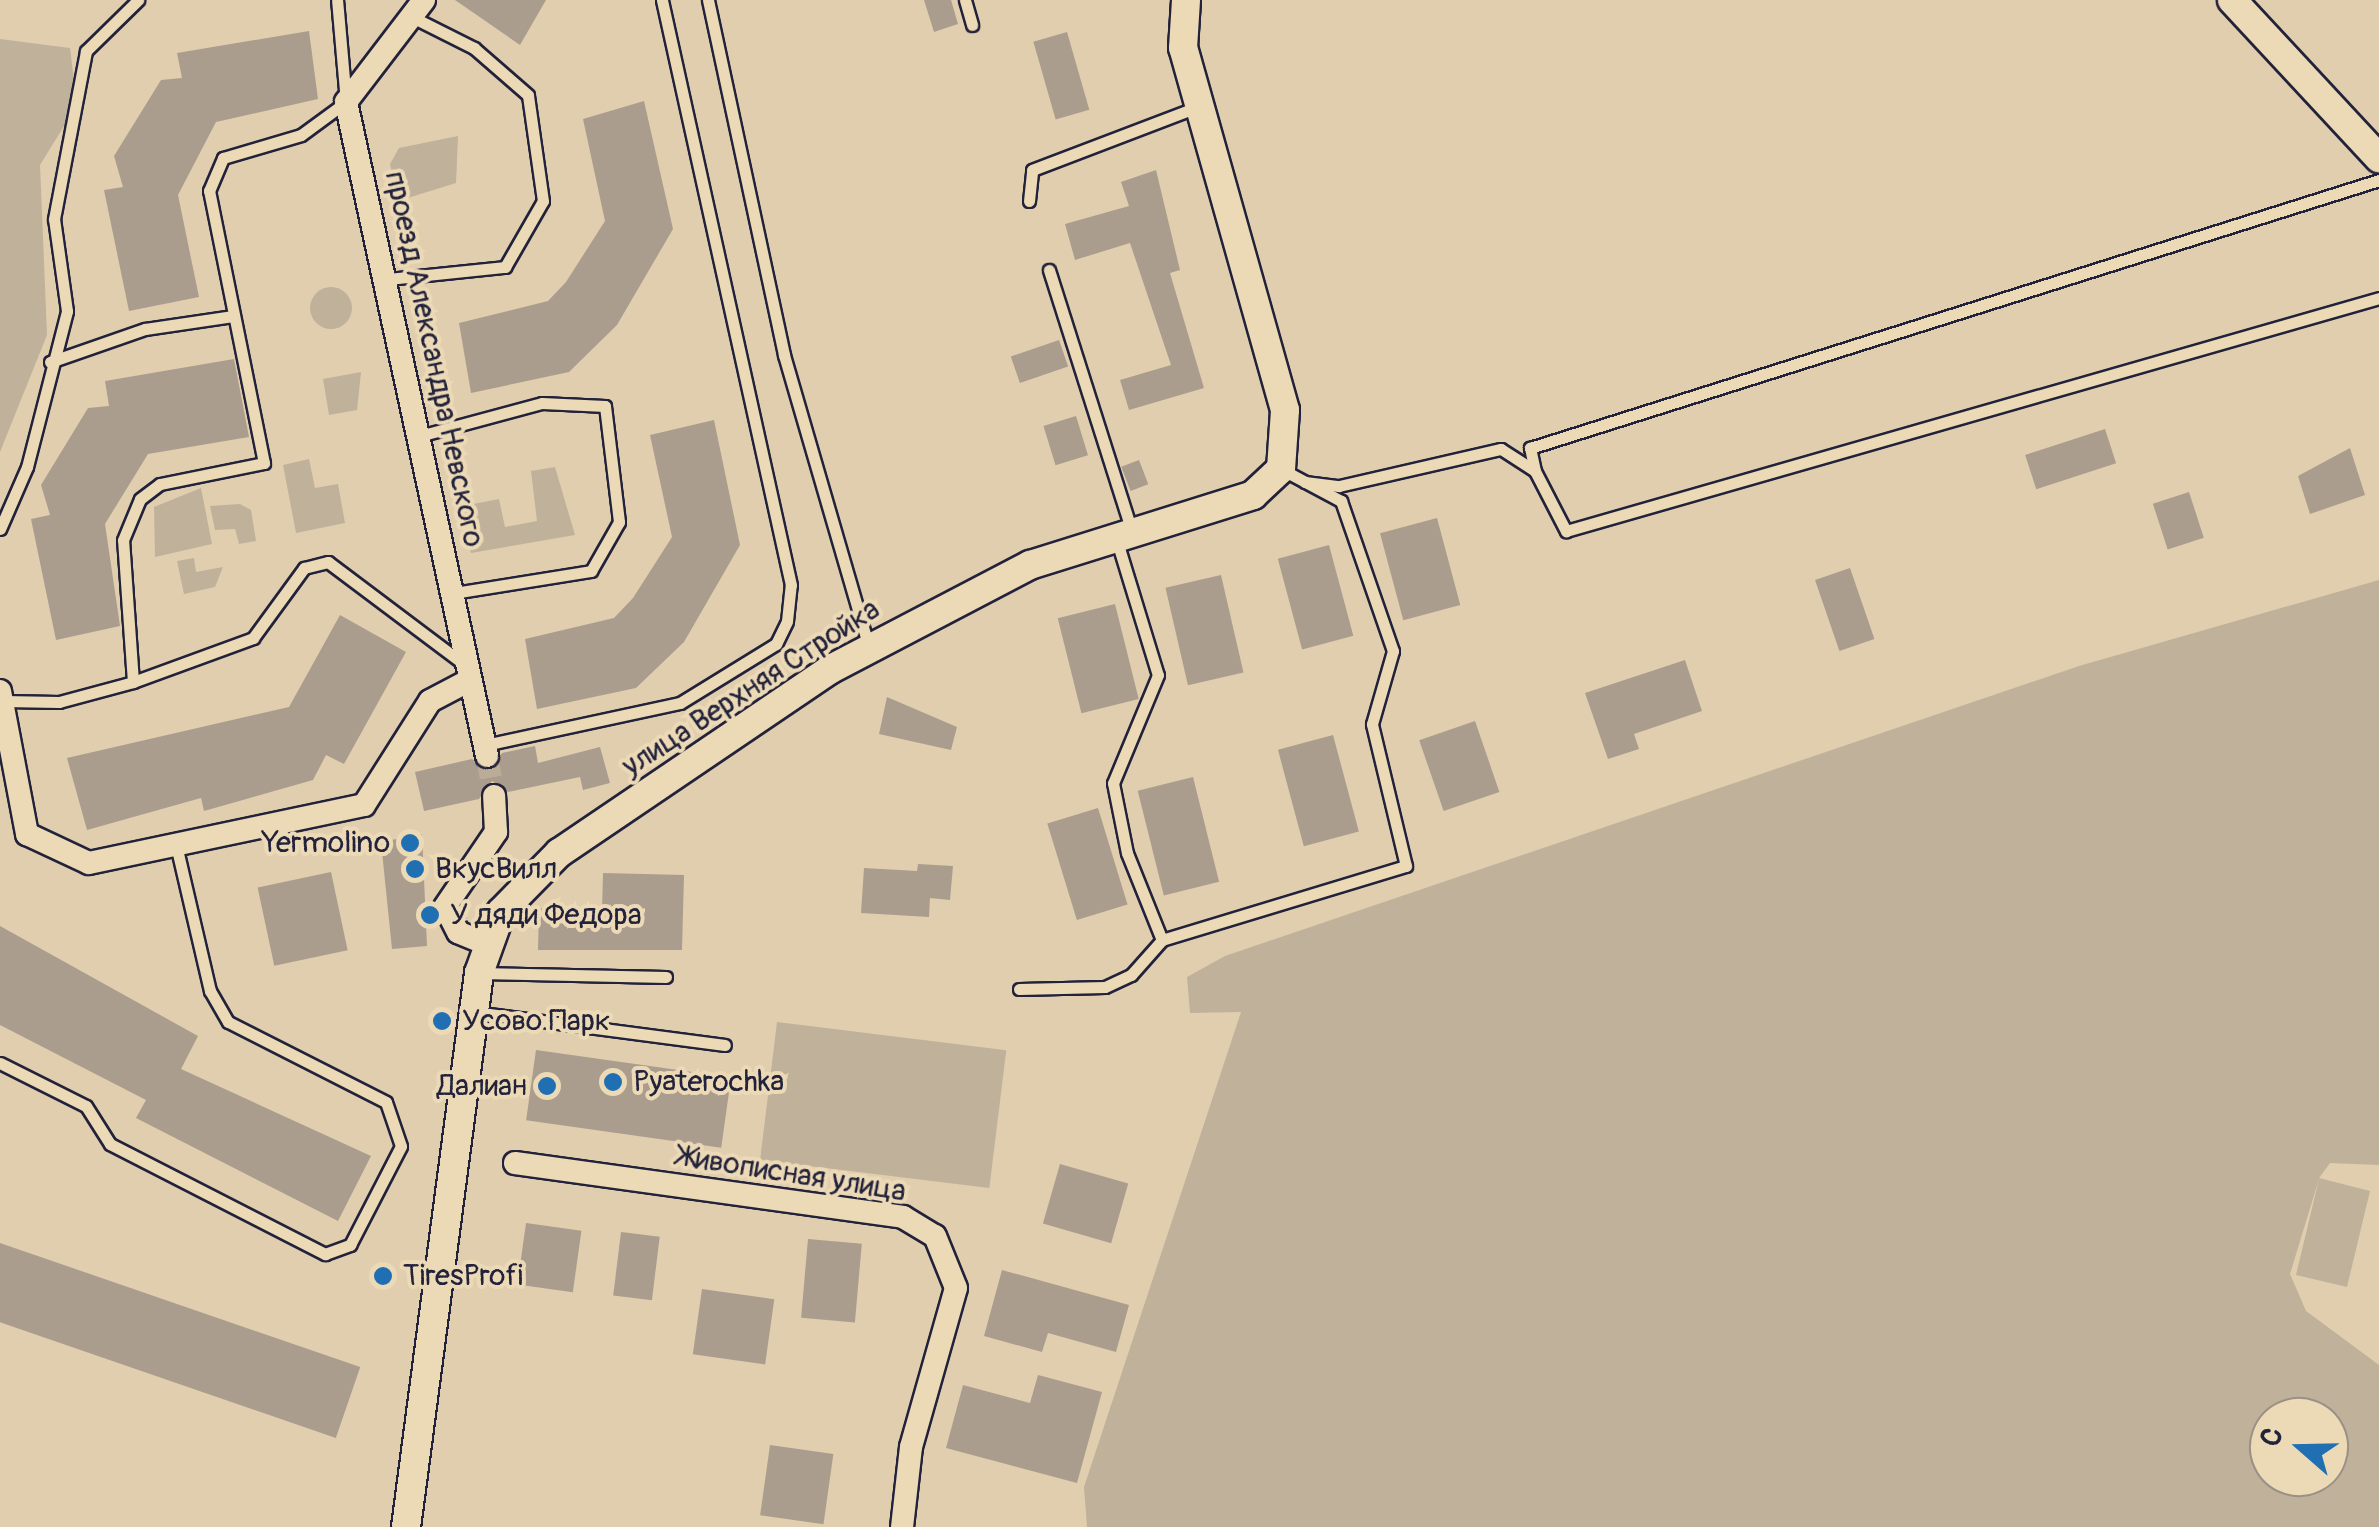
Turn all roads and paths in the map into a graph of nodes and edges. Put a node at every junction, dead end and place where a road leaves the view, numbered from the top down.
1 (138, 0) edge
2 (338, 0) edge
3 (662, 0) edge
4 (708, 0) edge
5 (964, 0) edge
6 (1186, 0) edge
7 (2232, 0) edge
8 (419, 9) edge
9 (972, 25) dead end
10 (346, 102) junction
11 (1200, 106) junction
12 (2379, 158) edge
13 (2379, 180) edge
14 (1029, 200) dead end
15 (1048, 270) dead end
16 (388, 279) junction
17 (2379, 298) edge
18 (233, 316) junction
19 (50, 362) junction
20 (423, 435) junction
21 (1535, 472) junction
22 (1293, 476) junction
23 (0, 529) edge
24 (1124, 535) junction
25 (454, 593) junction
26 (869, 648) junction
27 (466, 673) junction
28 (133, 682) junction
29 (1, 696) edge
30 (486, 751) joint
31 (494, 796) tunnel mouth
32 (176, 845) junction
33 (1162, 940) junction
34 (487, 944) junction
35 (480, 973) junction
36 (666, 977) dead end
37 (1019, 990) dead end
38 (474, 1012) junction
39 (725, 1045) dead end
40 (0, 1063) edge
41 (516, 1163) dead end
42 (406, 1527) edge
43 (902, 1527) edge

1 - 19 lane
2 - 10 lane
3 - 30 lane
4 - 26 lane
5 - 9 lane
6 - 11 street
7 - 12 street
8 - 10 street
8 - 16 lane
10 - 16 street, проезд Александра Невского
10 - 18 lane
11 - 14 lane
11 - 22 street
13 - 21 lane
15 - 24 lane
16 - 20 street, проезд Александра Невского
17 - 21 lane
18 - 19 lane
18 - 28 lane
19 - 23 lane
20 - 25 street, проезд Александра Невского
20 - 25 lane
21 - 22 lane
22 - 24 street, улица Верхняя Стройка
22 - 33 lane
24 - 26 street, улица Верхняя Стройка
24 - 33 lane
25 - 27 street, проезд Александра Невского
26 - 34 street, улица Верхняя Стройка
27 - 28 lane
27 - 30 street, проезд Александра Невского
27 - 32 street
28 - 29 lane
29 - 32 street
31 - 34 street
32 - 40 lane
33 - 37 lane
34 - 35 street, улица Верхняя Стройка
35 - 36 lane
35 - 38 street, улица Верхняя Стройка
38 - 39 lane
38 - 42 street, улица Верхняя Стройка
41 - 43 street, Живописная улица

